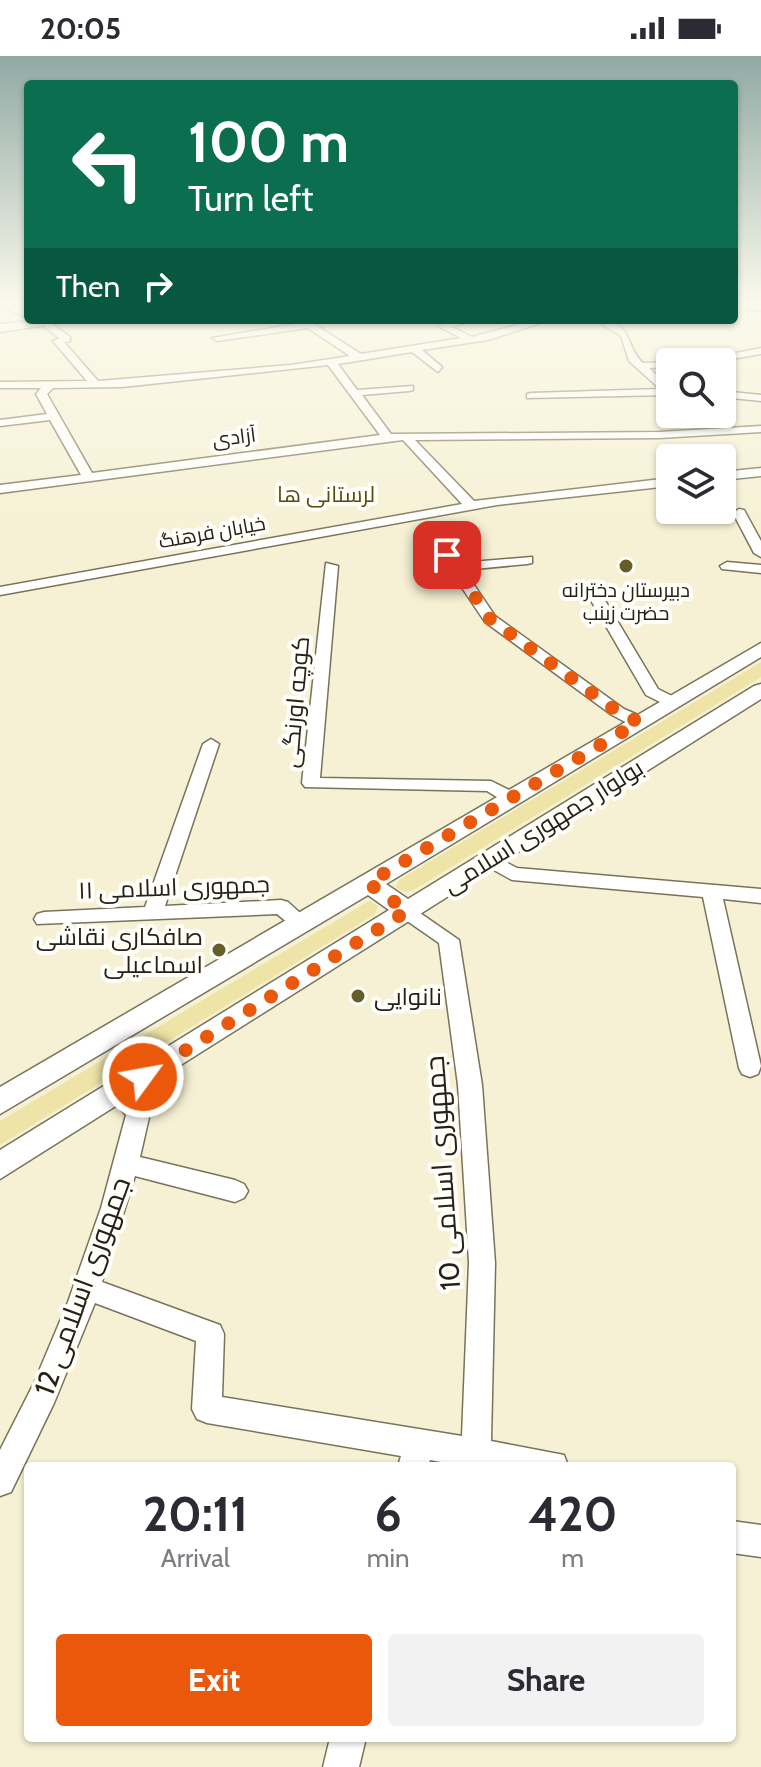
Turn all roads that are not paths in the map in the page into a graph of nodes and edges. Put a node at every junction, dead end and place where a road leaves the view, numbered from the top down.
1 (92, 381) edge
2 (131, 381) edge
3 (345, 381) edge
4 (52, 383) junction
5 (95, 384) junction
6 (0, 385) edge
7 (409, 388) dead end
8 (656, 392) edge
9 (354, 393) junction
10 (736, 395) edge
11 (531, 396) dead end
12 (761, 398) edge
13 (54, 416) junction
14 (0, 423) edge
15 (761, 429) edge
16 (388, 437) junction
17 (407, 438) junction
18 (761, 472) edge
19 (736, 475) edge
20 (88, 477) junction
21 (656, 484) edge
22 (0, 489) edge
23 (471, 506) junction
24 (739, 513) dead end
25 (761, 553) edge
26 (527, 560) dead end
27 (331, 566) dead end
28 (727, 566) dead end
29 (761, 569) edge
30 (0, 591) edge
31 (596, 597) dead end
32 (761, 649) edge
33 (761, 690) edge
34 (672, 702) junction
35 (639, 722) junction
36 (211, 744) dead end
37 (511, 798) junction
38 (490, 860) junction
39 (368, 883) junction
40 (712, 892) junction
41 (761, 896) edge
42 (407, 911) junction
43 (153, 912) junction
44 (44, 919) dead end
45 (301, 923) junction
46 (750, 1068) dead end
47 (117, 1092) junction
48 (0, 1102) edge
49 (127, 1164) junction
50 (0, 1166) edge
51 (235, 1191) dead end
52 (87, 1288) junction
53 (476, 1453) junction
54 (416, 1455) edge
55 (529, 1462) edge
56 (0, 1481) edge
57 (736, 1538) edge
58 (761, 1541) edge
59 (347, 1742) edge
60 (341, 1767) edge

1 - 5 street
2 - 5 street
3 - 9 street
4 - 5 street
4 - 6 street
4 - 13 street
7 - 9 street
8 - 11 street
9 - 16 street
10 - 12 street
13 - 14 street
13 - 20 street
15 - 17 street, آزادی
16 - 17 street, آزادی
16 - 20 street, آزادی
17 - 23 street
18 - 19 street
20 - 22 street, آزادی
21 - 23 street, خیابان فرهنگ
23 - 30 street, خیابان فرهنگ
24 - 25 street
26 - 35 street
27 - 37 street, کوچه اورنگی
28 - 29 street
31 - 34 street
32 - 34 main road, بولوار جمهوری اسلامی
33 - 38 main road, بولوار جمهوری اسلامی
34 - 35 main road, بولوار جمهوری اسلامی
35 - 37 main road, بولوار جمهوری اسلامی
36 - 43 street
37 - 39 main road, بولوار جمهوری اسلامی
38 - 40 street
38 - 42 main road, بولوار جمهوری اسلامی
39 - 42 main road
39 - 45 main road, بولوار جمهوری اسلامی
40 - 41 street
40 - 46 street
42 - 47 main road, بولوار جمهوری اسلامی
42 - 53 street, جمهوری اسلامی 10
43 - 44 street, جمهوری اسلامی ۱۱
43 - 45 street, جمهوری اسلامی ۱۱
45 - 48 main road, بولوار جمهوری اسلامی
47 - 49 street, جمهوری اسلامی 12
47 - 50 main road, بولوار جمهوری اسلامی
49 - 51 street
49 - 52 street, جمهوری اسلامی 12
52 - 54 street
52 - 56 street, جمهوری اسلامی 12
53 - 54 street
53 - 55 street
57 - 58 street
59 - 60 street

